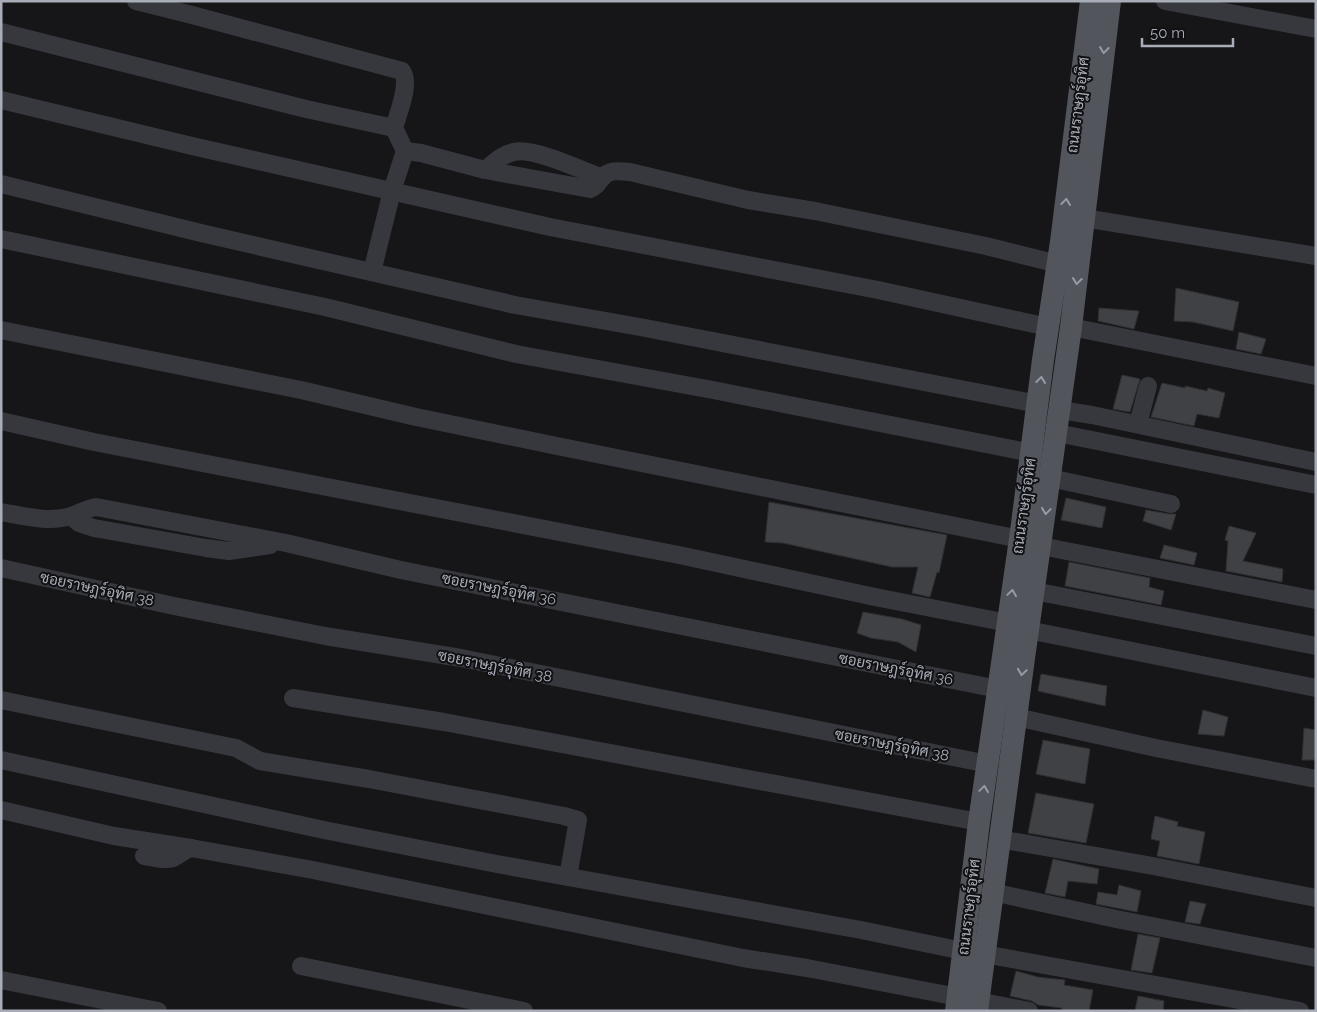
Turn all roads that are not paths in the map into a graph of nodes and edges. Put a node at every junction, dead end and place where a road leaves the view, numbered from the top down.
1 (136, 1) edge
2 (1091, 1) edge
3 (1110, 1) edge
4 (1165, 1) edge
5 (1316, 29) edge
6 (1, 32) edge
7 (1, 100) edge
8 (394, 128) junction
9 (405, 151) junction
10 (484, 170) junction
11 (602, 178) junction
12 (1, 184) edge
13 (392, 190) junction
14 (1084, 218) junction
15 (1, 239) edge
16 (1071, 242) junction
17 (1316, 256) edge
18 (1058, 264) junction
19 (372, 272) junction
20 (1048, 327) junction
21 (1071, 327) junction
22 (1, 330) edge
23 (1316, 376) edge
24 (1148, 386) dead end
25 (1038, 404) junction
26 (1060, 410) junction
27 (1, 421) edge
28 (1138, 424) junction
29 (1057, 433) junction
30 (1032, 453) junction
31 (1316, 462) edge
32 (1050, 478) junction
33 (1316, 485) edge
34 (1171, 504) dead end
35 (1, 512) edge
36 (1020, 539) junction
37 (1041, 546) junction
38 (1, 568) edge
39 (1034, 591) junction
40 (1316, 600) edge
41 (1018, 626) junction
42 (1316, 646) edge
43 (1316, 688) edge
44 (998, 689) junction
45 (293, 698) dead end
46 (1, 700) edge
47 (1016, 717) junction
48 (1, 760) edge
49 (988, 764) junction
50 (1316, 778) edge
51 (1, 810) edge
52 (979, 822) junction
53 (999, 839) junction
54 (191, 848) junction
55 (144, 856) dead end
56 (568, 877) junction
57 (992, 892) junction
58 (1316, 898) edge
59 (974, 952) junction
60 (1316, 958) edge
61 (301, 966) dead end
62 (1, 980) edge
63 (967, 1005) edge
64 (158, 1011) edge
65 (524, 1011) edge
66 (1029, 1011) edge
67 (1300, 1011) edge

1 - 8 street
16 -> 2 main road, ถนนราษฎร์อุทิศ
3 -> 14 main road, ถนนราษฎร์อุทิศ
4 - 5 street
6 - 8 street
7 - 13 street
8 - 9 street
9 - 10 street
9 - 13 street
10 - 11 street
10 - 11 street
11 - 18 street
12 - 19 street
13 - 19 street
13 - 20 street
14 - 16 main road, ถนนราษฎร์อุทิศ
14 - 17 street
15 - 30 street
16 - 18 main road, ถนนราษฎร์อุทิศ
16 -> 21 main road, ถนนราษฎร์อุทิศ
18 - 20 main road, ถนนราษฎร์อุทิศ
19 - 25 street
25 -> 20 main road, ถนนราษฎร์อุทิศ
21 - 23 street
21 - 26 main road, ถนนราษฎร์อุทิศ
22 - 36 street
24 - 28 street
25 - 30 main road, ถนนราษฎร์อุทิศ
26 - 28 street
26 - 29 main road, ถนนราษฎร์อุทิศ
27 - 41 street
28 - 31 street
29 - 32 main road, ถนนราษฎร์อุทิศ
29 - 33 street
30 - 36 main road, ถนนราษฎร์อุทิศ
32 - 34 street
32 -> 37 main road, ถนนราษฎร์อุทิศ
35 - 44 street, ซอยราษฎร์อุทิศ 36
41 -> 36 main road, ถนนราษฎร์อุทิศ
37 - 39 main road, ถนนราษฎร์อุทิศ
37 - 40 street
38 - 49 street, ซอยราษฎร์อุทิศ 38
39 - 41 main road, ถนนราษฎร์อุทิศ
39 - 42 street
41 - 43 street
41 - 44 main road, ถนนราษฎร์อุทิศ
41 -> 47 main road, ถนนราษฎร์อุทิศ
44 - 49 main road, ถนนราษฎร์อุทิศ
45 - 52 street
46 - 56 street
47 - 50 street
47 - 53 main road, ถนนราษฎร์อุทิศ
48 - 56 street
52 -> 49 main road, ถนนราษฎร์อุทิศ
51 - 54 street
52 - 59 main road, ถนนราษฎร์อุทิศ
53 - 57 main road, ถนนราษฎร์อุทิศ
53 - 58 street
54 - 55 street
54 - 63 street
56 - 59 street
57 - 59 main road, ถนนราษฎร์อุทิศ
57 - 60 street
59 - 63 main road, ถนนราษฎร์อุทิศ
59 - 67 street
61 - 65 street
62 - 64 street
63 - 66 street

